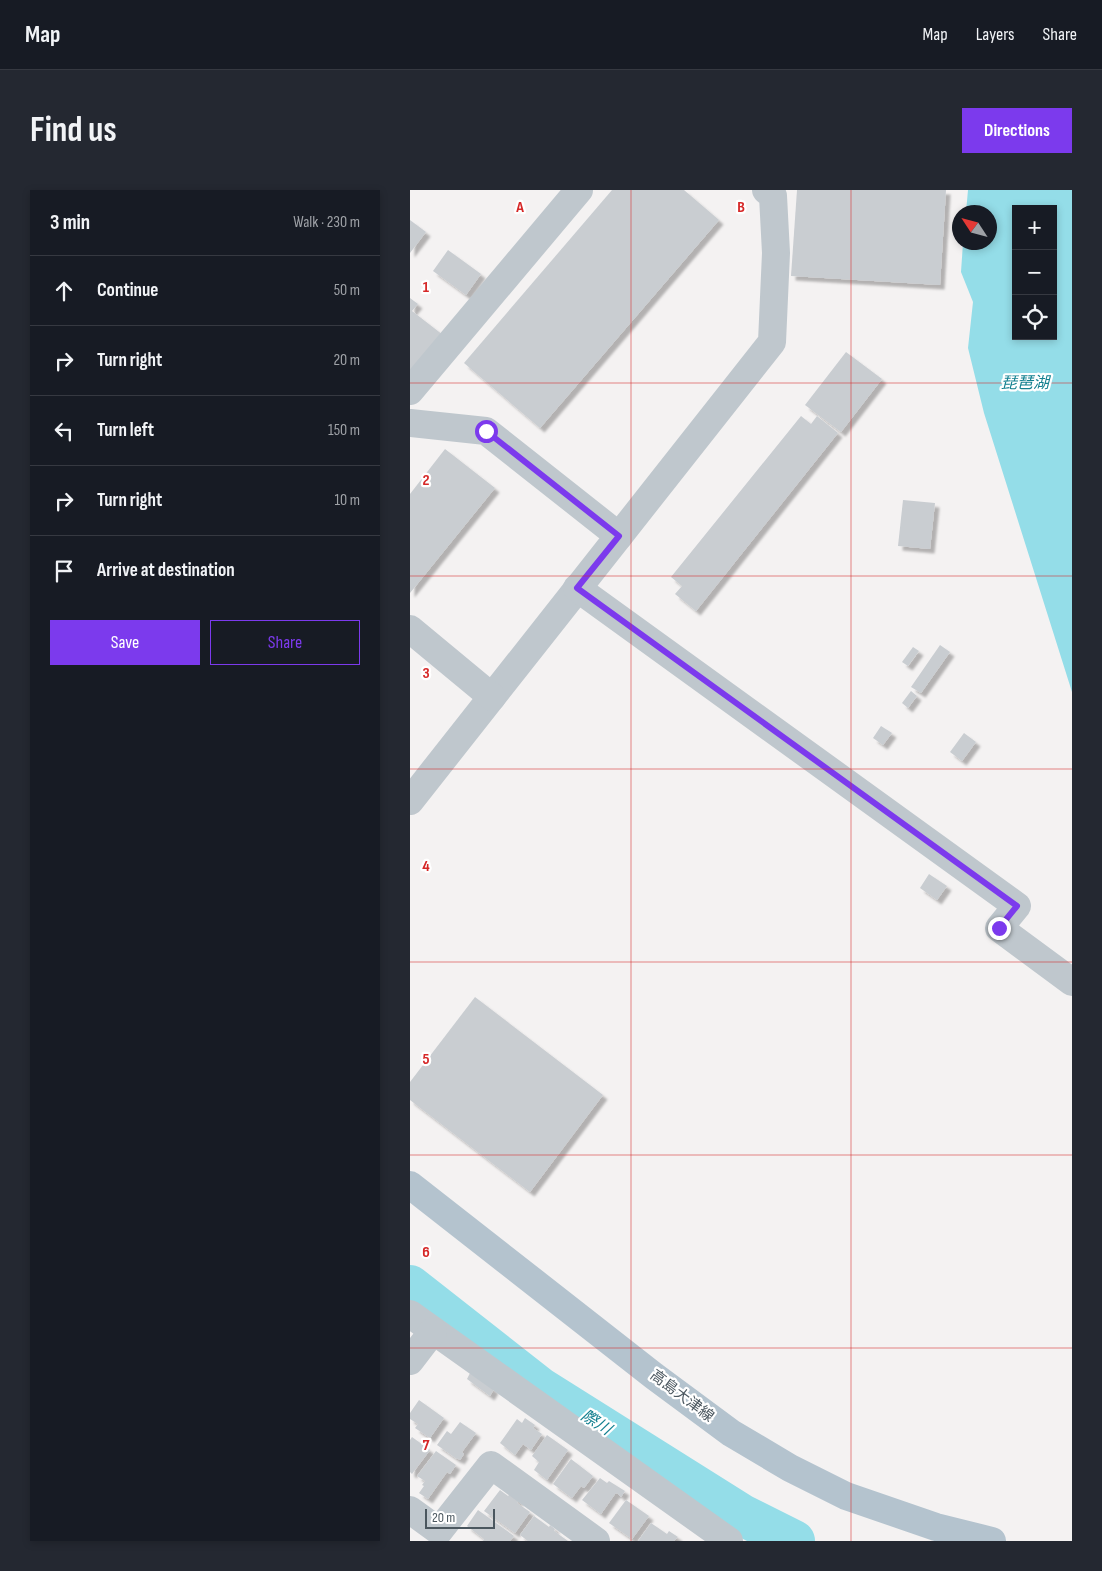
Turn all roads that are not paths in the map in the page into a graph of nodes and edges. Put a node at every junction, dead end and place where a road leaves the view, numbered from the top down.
1 (579, 190) edge
2 (766, 190) edge
3 (410, 391) edge
4 (410, 423) edge
5 (619, 536) junction
6 (577, 588) junction
7 (410, 629) edge
8 (492, 697) junction
9 (410, 801) edge
10 (1072, 982) edge
11 (410, 1185) edge
12 (410, 1314) edge
13 (433, 1331) junction
14 (410, 1362) edge
15 (410, 1510) edge
16 (446, 1536) edge
17 (596, 1541) edge
18 (729, 1541) edge
19 (992, 1541) edge

1 - 3 street
2 - 5 street
4 - 5 street
5 - 6 street
6 - 8 street
6 - 10 street
7 - 8 street
8 - 9 street
11 - 19 main road, 高島大津線
12 - 13 street
13 - 14 street
13 - 18 street
15 - 16 street
16 - 17 street

